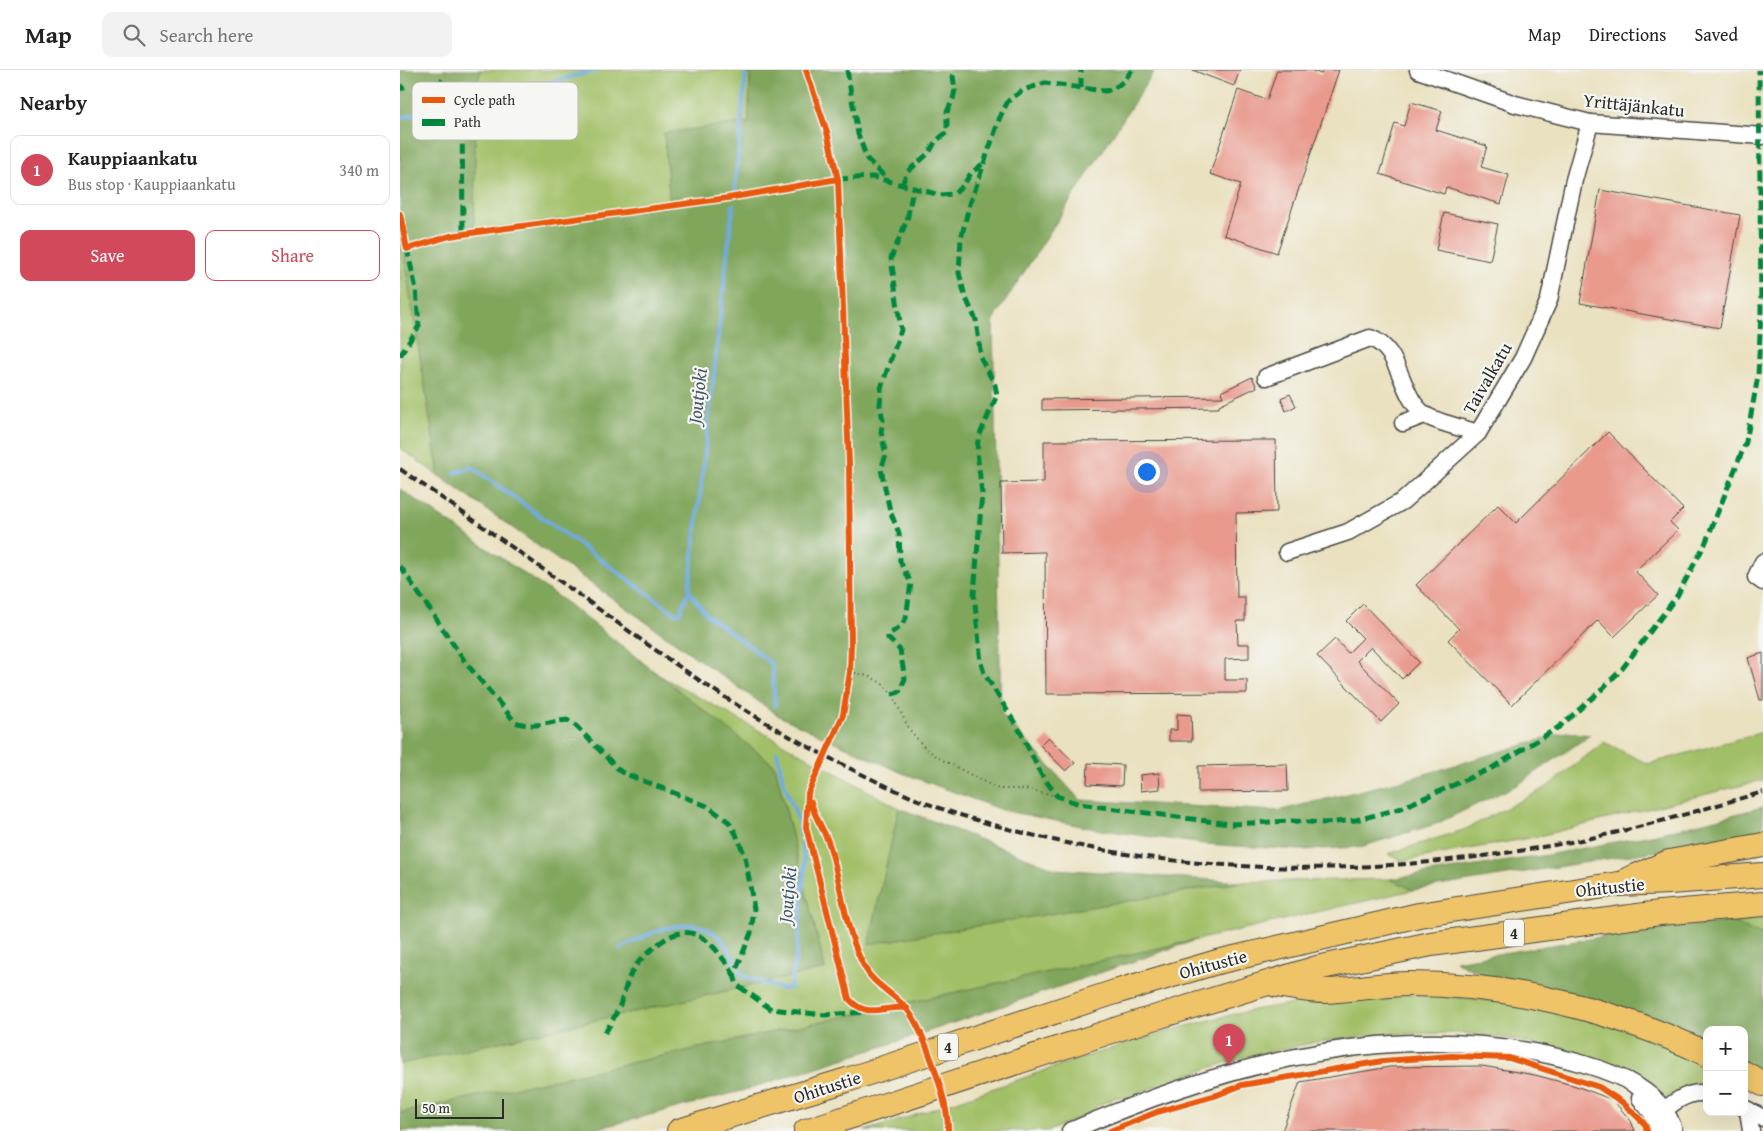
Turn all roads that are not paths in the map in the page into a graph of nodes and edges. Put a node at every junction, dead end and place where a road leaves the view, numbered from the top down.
1 (1418, 70) edge
2 (1590, 123) junction
3 (1763, 136) edge
4 (1266, 377) dead end
5 (1424, 415) junction
6 (1403, 424) dead end
7 (1478, 433) junction
8 (1287, 552) dead end
9 (1763, 562) edge
10 (1763, 582) edge
11 (1763, 845) edge
12 (1763, 875) edge
13 (1618, 884) junction
14 (1763, 904) edge
15 (1270, 984) junction
16 (1703, 1052) edge
17 (1748, 1075) edge
18 (1763, 1084) edge
19 (1703, 1093) edge
20 (1748, 1110) edge
21 (1748, 1116) edge
22 (1763, 1118) edge
23 (1659, 1120) edge
24 (708, 1128) edge
25 (679, 1131) edge
26 (806, 1131) edge
27 (1070, 1131) edge
28 (1674, 1131) edge
29 (1751, 1131) edge

1 - 2 street, Yrittäjänkatu
2 - 3 street, Yrittäjänkatu
2 - 7 street, Taivalkatu
4 - 5 street
5 - 6 street
5 - 7 street
7 - 8 street, Taivalkatu
9 - 10 street
11 - 13 highway
12 - 13 highway, Ohitustie / 4
13 - 24 highway, Ohitustie / 4
14 - 15 highway, Ohitustie / 4
15 - 16 highway
15 - 26 highway, Ohitustie / 4
17 - 18 highway
19 - 23 street
20 - 22 street
21 - 29 street
23 - 27 street
23 - 28 street
24 - 25 highway, Ohitustie / 4

